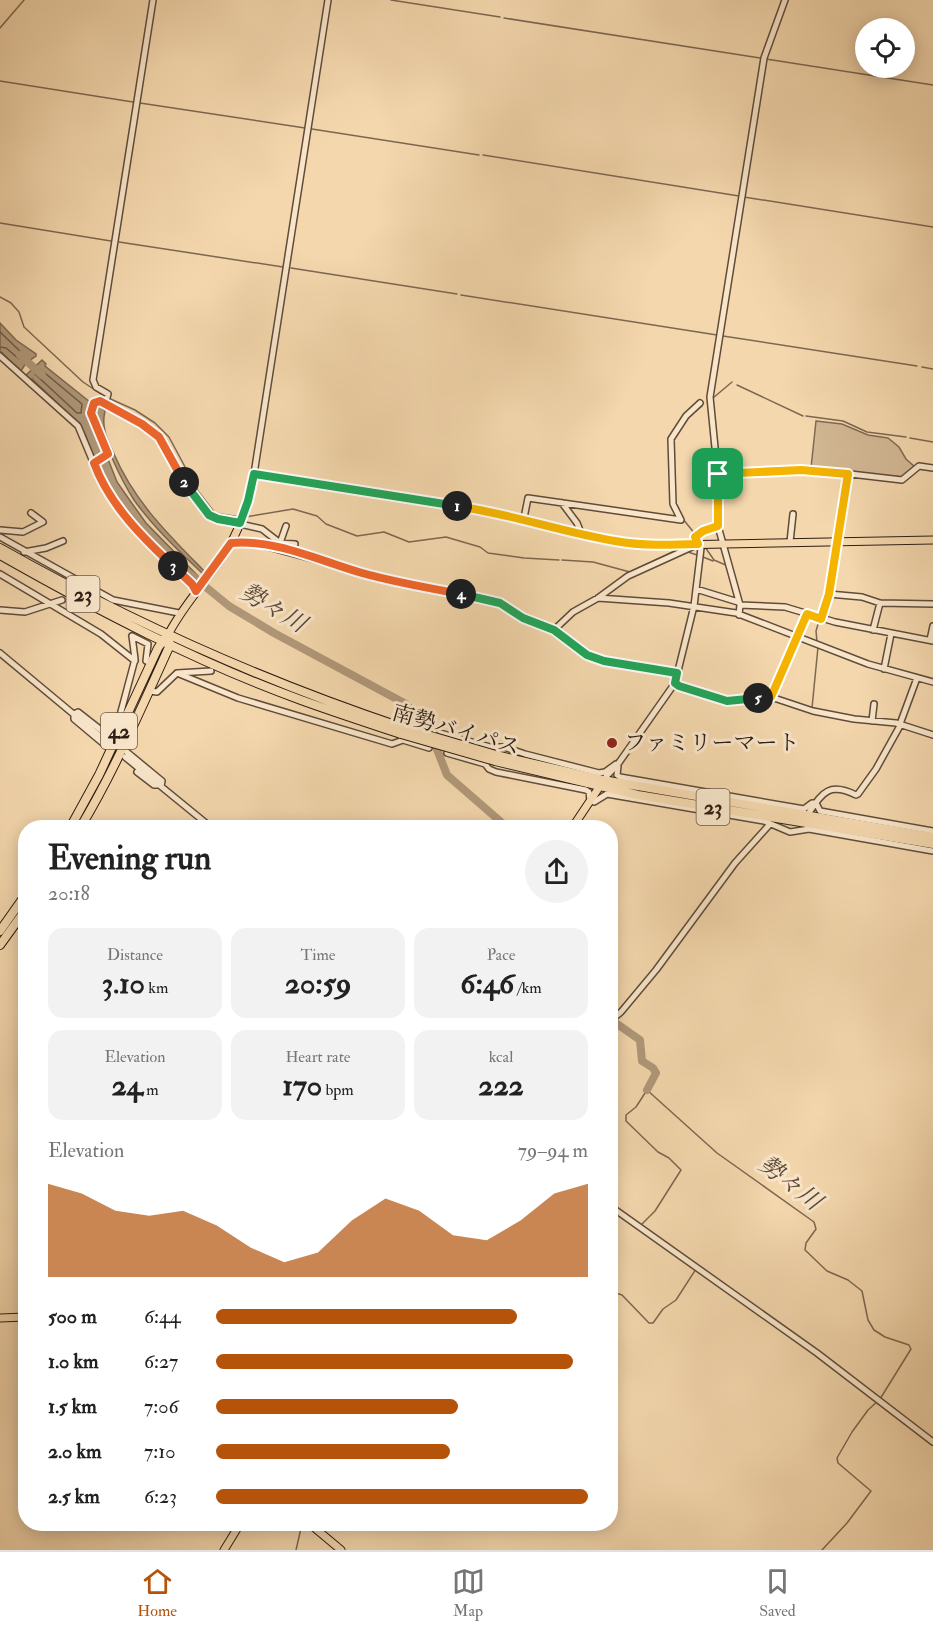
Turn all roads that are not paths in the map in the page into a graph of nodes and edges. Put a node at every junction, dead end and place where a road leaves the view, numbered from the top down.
1 (153, 0) edge
2 (328, 0) edge
3 (785, 0) edge
4 (0, 356) edge
5 (100, 401) junction
6 (700, 403) dead end
7 (95, 462) junction
8 (933, 468) edge
9 (254, 474) junction
10 (718, 474) junction
11 (848, 474) junction
12 (562, 503) junction
13 (31, 513) dead end
14 (793, 514) dead end
15 (524, 518) junction
16 (242, 519) junction
17 (285, 526) dead end
18 (718, 526) junction
19 (0, 530) edge
20 (581, 533) junction
21 (0, 537) edge
22 (933, 540) edge
23 (63, 541) dead end
24 (699, 541) junction
25 (838, 541) junction
26 (790, 542) junction
27 (231, 543) junction
28 (295, 544) dead end
29 (722, 544) junction
30 (279, 546) junction
31 (0, 548) edge
32 (24, 552) junction
33 (0, 555) edge
34 (0, 574) edge
35 (696, 589) junction
36 (197, 590) junction
37 (829, 594) junction
38 (598, 598) junction
39 (62, 600) dead end
40 (739, 603) junction
41 (880, 603) junction
42 (49, 604) junction
43 (933, 604) edge
44 (694, 606) junction
45 (0, 610) edge
46 (179, 613) junction
47 (807, 614) junction
48 (739, 615) junction
49 (820, 618) junction
50 (933, 626) edge
51 (554, 630) junction
52 (873, 630) junction
53 (891, 634) junction
54 (798, 637) junction
55 (167, 640) junction
56 (931, 641) edge
57 (0, 653) edge
58 (135, 661) junction
59 (151, 663) junction
60 (884, 669) junction
61 (211, 670) dead end
62 (677, 673) junction
63 (177, 674) junction
64 (917, 678) junction
65 (933, 682) edge
66 (675, 683) junction
67 (149, 691) junction
68 (771, 697) junction
69 (874, 704) dead end
70 (872, 720) junction
71 (900, 723) junction
72 (121, 727) junction
73 (440, 733) dead end
74 (933, 735) edge
75 (111, 744) junction
76 (429, 748) dead end
77 (121, 753) junction
78 (447, 753) dead end
79 (618, 764) junction
80 (602, 784) junction
81 (161, 786) junction
82 (592, 801) junction
83 (816, 803) junction
84 (805, 818) junction
85 (75, 820) edge
86 (84, 820) edge
87 (202, 820) edge
88 (578, 820) edge
89 (770, 824) junction
90 (796, 830) junction
91 (933, 831) edge
92 (933, 837) edge
93 (933, 844) edge
94 (933, 851) edge
95 (18, 905) edge
96 (18, 920) edge
97 (0, 931) edge
98 (0, 945) edge
99 (618, 1014) edge
100 (618, 1212) edge
101 (18, 1317) edge
102 (0, 1318) edge
103 (933, 1442) edge
104 (236, 1531) edge
105 (317, 1531) edge
106 (332, 1547) edge
107 (224, 1550) edge
108 (341, 1550) edge

1 - 5 street
2 - 9 street
3 - 10 street
4 - 7 street
5 - 7 street
5 - 16 street
6 - 12 street
7 - 36 street
8 - 11 street
9 - 15 main road
9 - 16 main road
10 - 11 street
10 - 18 street
11 - 25 street
12 - 15 street
12 - 20 street
13 - 19 street
14 - 26 street
15 - 20 main road
16 - 27 main road
16 - 30 street
17 - 30 street
18 - 24 street
18 - 29 street
20 - 24 main road
21 - 32 street
22 - 25 main road
23 - 32 street
24 - 29 main road
24 - 35 street
24 - 38 street
25 - 26 main road
25 - 37 street
26 - 29 main road
27 - 30 street
27 - 36 main road
28 - 30 street
29 - 40 street
30 - 51 street
31 - 55 highway, 南勢バイパス / 23
32 - 46 street
33 - 55 highway, 南勢バイパス / 23
34 - 42 street
35 - 40 street
35 - 44 street
36 - 46 main road
37 - 41 street
37 - 49 street
38 - 44 street
38 - 51 street
39 - 42 street
40 - 47 street
40 - 48 street
41 - 43 street
41 - 52 street
42 - 45 street
42 - 58 street
44 - 48 street
44 - 62 street
46 - 55 main road
47 - 49 street
47 - 54 street
48 - 54 street
49 - 52 street
50 - 56 street
51 - 62 street
52 - 53 street
53 - 56 street
53 - 60 street
54 - 60 street
54 - 68 street
55 - 59 highway, 42
55 - 67 highway, 42
55 - 80 highway, 南勢バイパス / 23, bridge
57 - 75 street
58 - 59 street
58 - 72 street
59 - 72 highway, 42
60 - 64 street
61 - 63 street
62 - 66 street
63 - 67 street
63 - 76 street
64 - 65 street
64 - 71 street
66 - 68 street
66 - 79 street
67 - 77 highway, 42
68 - 70 street
69 - 70 street
70 - 71 street
71 - 74 street
71 - 83 street
72 - 75 highway, 42
73 - 79 street
75 - 85 highway, 42
77 - 81 street
77 - 81 street
77 - 86 highway, 42
78 - 82 street
79 - 80 street
79 - 83 street
80 - 82 main road
80 - 84 highway, 南勢バイパス / 23
81 - 87 street
82 - 88 main road
82 - 89 street
83 - 84 street
83 - 91 street
84 - 90 street
84 - 92 highway, 南勢バイパス / 23
84 - 93 highway, 南勢バイパス / 23
89 - 90 street
89 - 99 street
90 - 94 street
95 - 97 highway
96 - 98 highway
100 - 103 street
101 - 102 main road
104 - 107 main road
105 - 106 main road
106 - 108 main road

